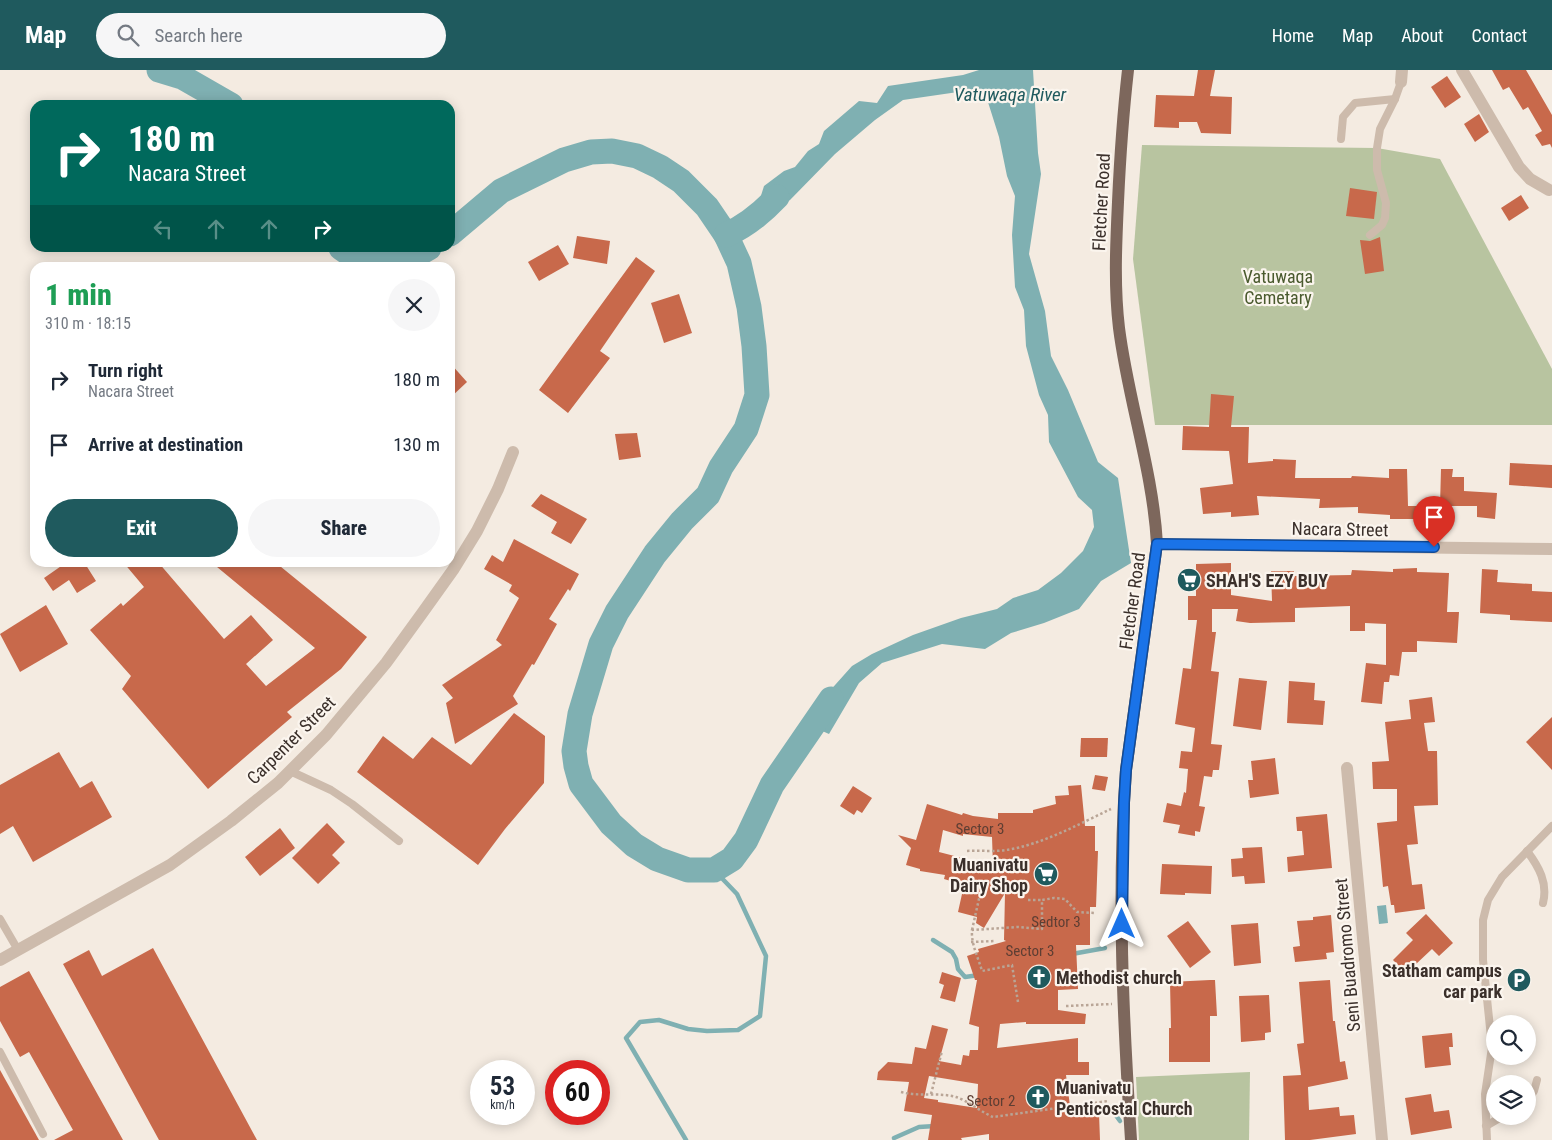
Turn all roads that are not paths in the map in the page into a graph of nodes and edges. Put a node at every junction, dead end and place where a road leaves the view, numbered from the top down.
1 (1128, 70) edge
2 (1462, 70) edge
3 (1402, 76) edge
4 (1395, 99) junction
5 (1342, 139) dead end
6 (1549, 190) dead end
7 (1370, 235) dead end
8 (513, 452) dead end
9 (1157, 544) junction
10 (1552, 549) edge
11 (455, 567) edge
12 (455, 567) edge
13 (1347, 768) dead end
14 (290, 771) junction
15 (1551, 829) edge
16 (399, 841) dead end
17 (1527, 851) junction
18 (1552, 894) edge
19 (0, 919) edge
20 (18, 950) junction
21 (0, 960) edge
22 (0, 1052) edge
23 (1537, 1080) dead end
24 (1536, 1084) edge
25 (1486, 1126) joint
26 (43, 1134) dead end
27 (1131, 1140) edge
28 (1382, 1140) edge
29 (1487, 1140) edge

1 - 9 main road, Fletcher Road
2 - 6 street
3 - 4 lane
4 - 5 lane
4 - 7 lane
8 - 11 street, Carpenter Street
9 - 10 street, Nacara Street
9 - 27 main road, Fletcher Road
12 - 14 street, Carpenter Street
13 - 28 street, Seni Buadromo Street
14 - 16 lane
14 - 20 street, Carpenter Street
15 - 17 lane
17 - 18 lane
17 - 25 lane
19 - 20 lane
20 - 21 street, Carpenter Street
22 - 26 lane
23 - 24 lane
25 - 29 lane

